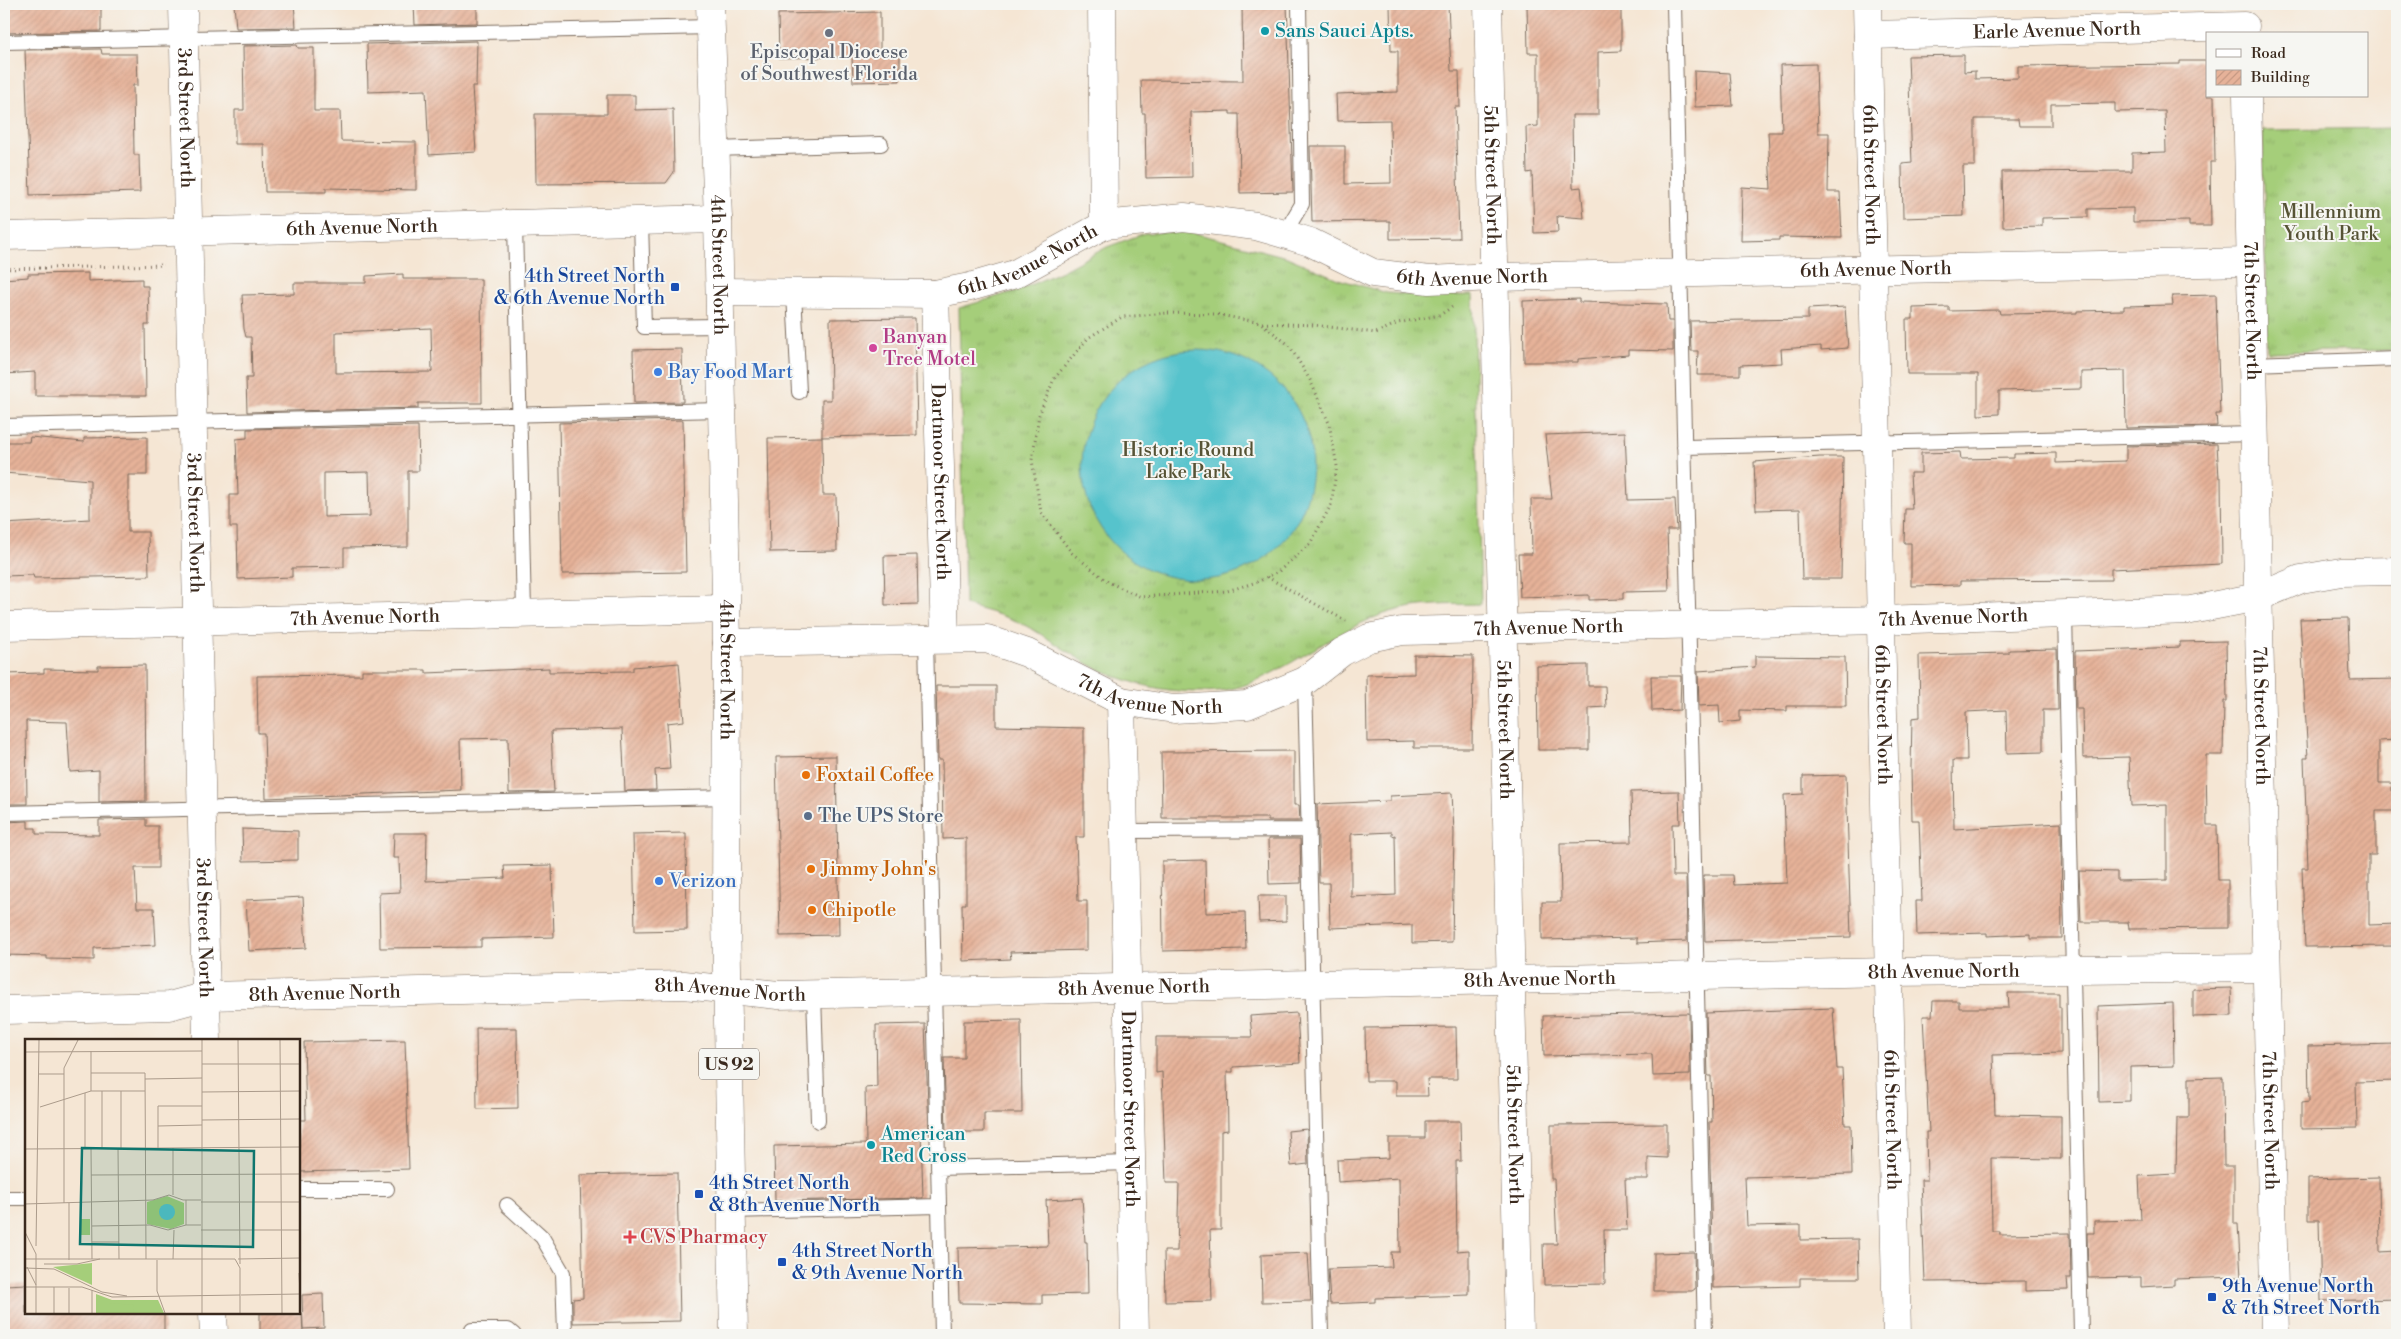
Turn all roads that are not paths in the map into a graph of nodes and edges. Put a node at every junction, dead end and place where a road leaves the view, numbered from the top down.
1 (183, 4) edge
2 (1102, 4) edge
3 (1299, 4) edge
4 (1488, 4) edge
5 (1674, 4) edge
6 (1867, 4) edge
7 (711, 15) edge
8 (2245, 21) edge
9 (1868, 35) junction
10 (184, 38) junction
11 (4, 42) edge
12 (2247, 98) edge
13 (881, 144) dead end
14 (715, 150) junction
15 (718, 219) junction
16 (641, 221) junction
17 (515, 224) junction
18 (1104, 225) junction
19 (188, 231) junction
20 (1284, 234) junction
21 (4, 236) edge
22 (2250, 262) junction
23 (1873, 270) junction
24 (1680, 273) junction
25 (1494, 277) junction
26 (720, 292) junction
27 (794, 293) junction
28 (935, 294) junction
29 (720, 326) junction
30 (2397, 359) edge
31 (2253, 364) junction
32 (799, 392) dead end
33 (722, 410) junction
34 (520, 415) junction
35 (193, 422) junction
36 (4, 426) edge
37 (2254, 434) junction
38 (1877, 442) junction
39 (1684, 447) junction
40 (2397, 571) edge
41 (2258, 597) junction
42 (726, 609) junction
43 (524, 614) junction
44 (2065, 614) junction
45 (1881, 620) junction
46 (197, 621) junction
47 (1688, 625) junction
48 (4, 626) edge
49 (1502, 629) junction
50 (935, 639) junction
51 (727, 643) junction
52 (1306, 681) junction
53 (1121, 701) junction
54 (728, 796) junction
55 (202, 808) junction
56 (4, 813) edge
57 (1309, 830) junction
58 (1124, 831) junction
59 (2266, 968) junction
60 (2073, 970) junction
61 (1889, 972) junction
62 (1697, 976) junction
63 (1510, 980) junction
64 (1312, 983) junction
65 (1127, 988) junction
66 (728, 991) junction
67 (934, 991) junction
68 (814, 994) junction
69 (206, 996) junction
70 (4, 1010) edge
71 (207, 1039) edge
72 (818, 1121) dead end
73 (1131, 1163) junction
74 (938, 1168) junction
75 (300, 1189) edge
76 (387, 1189) dead end
77 (4, 1198) edge
78 (25, 1198) edge
79 (507, 1204) dead end
80 (938, 1206) junction
81 (732, 1211) junction
82 (213, 1314) edge
83 (472, 1330) dead end
84 (214, 1335) edge
85 (514, 1335) edge
86 (563, 1335) edge
87 (734, 1335) edge
88 (942, 1335) edge
89 (1135, 1335) edge
90 (1320, 1335) edge
91 (1519, 1335) edge
92 (1705, 1335) edge
93 (1898, 1335) edge
94 (2081, 1335) edge
95 (2275, 1335) edge

1 - 10 street, 3rd Street North
2 - 18 street
3 - 20 lane
4 - 25 street, 5th Street North
5 - 24 lane
6 - 9 street, 6th Street North
7 - 10 lane
7 - 14 street, 4th Street North / US 92
8 - 9 street, Earle Avenue North
9 - 23 street, 6th Street North
10 - 11 lane
10 - 19 street, 3rd Street North
12 - 22 street, 7th Street North
13 - 14 lane
14 - 15 street, 4th Street North / US 92
15 - 16 street, 6th Avenue North
15 - 26 street, 4th Street North / US 92
16 - 17 street, 6th Avenue North
16 - 29 lane
17 - 19 street, 6th Avenue North
17 - 34 lane
18 - 20 street, 6th Avenue North
18 - 28 street, 6th Avenue North
19 - 21 street, 6th Avenue North
19 - 35 street, 3rd Street North
20 - 25 street, 6th Avenue North
22 - 23 street, 6th Avenue North
22 - 31 street, 7th Street North
23 - 24 street, 6th Avenue North
23 - 38 street, 6th Street North
24 - 25 street, 6th Avenue North
24 - 39 lane
25 - 49 street, 5th Street North
26 - 27 street, 6th Avenue North
26 - 29 street, 4th Street North / US 92
27 - 28 street, 6th Avenue North
27 - 32 lane
28 - 50 street, Dartmoor Street North
29 - 33 street, 4th Street North / US 92
30 - 31 lane
31 - 37 street, 7th Street North
33 - 34 lane
33 - 42 street, 4th Street North / US 92
34 - 35 lane
34 - 43 lane
35 - 36 lane
35 - 46 street, 3rd Street North
37 - 38 lane
37 - 41 street, 7th Street North
38 - 39 lane
38 - 45 street, 6th Street North
39 - 47 lane
40 - 41 street, 7th Avenue North
41 - 44 street, 7th Avenue North
41 - 59 street, 7th Street North
42 - 43 street, 7th Avenue North
42 - 51 street, 4th Street North / US 92
43 - 46 street, 7th Avenue North
44 - 45 street, 7th Avenue North
44 - 60 lane
45 - 47 street, 7th Avenue North
45 - 61 street, 6th Street North
46 - 48 street, 7th Avenue North
46 - 55 street, 3rd Street North
47 - 49 street, 7th Avenue North
47 - 62 lane
49 - 52 street, 7th Avenue North
49 - 63 street, 5th Street North
50 - 51 street, 7th Avenue North
50 - 53 street, 7th Avenue North
50 - 67 lane
51 - 54 street, 4th Street North / US 92
52 - 53 street, 7th Avenue North
52 - 57 lane
53 - 58 street, Dartmoor Street North
54 - 55 lane
54 - 66 street, 4th Street North / US 92
55 - 56 lane
55 - 69 street, 3rd Street North
57 - 58 lane
57 - 64 lane
58 - 65 street, Dartmoor Street North
59 - 60 street, 8th Avenue North
59 - 95 street, 7th Street North
60 - 61 street, 8th Avenue North
60 - 94 lane
61 - 62 street, 8th Avenue North
61 - 93 street, 6th Street North
62 - 63 street, 8th Avenue North
62 - 92 lane
63 - 64 street, 8th Avenue North
63 - 91 street, 5th Street North
64 - 65 street, 8th Avenue North
64 - 90 lane
65 - 67 street, 8th Avenue North
65 - 73 street, Dartmoor Street North
66 - 68 street, 8th Avenue North
66 - 69 street, 8th Avenue North
66 - 81 street, 4th Street North / US 92
67 - 68 street, 8th Avenue North
67 - 74 lane
68 - 72 lane
69 - 70 street, 8th Avenue North
69 - 71 street, 3rd Street North
73 - 74 lane
73 - 89 street, Dartmoor Street North
74 - 80 lane
75 - 76 lane
77 - 78 lane
79 - 86 lane
80 - 81 lane
80 - 88 lane
81 - 87 street, 4th Street North / US 92
82 - 84 street
83 - 85 lane

